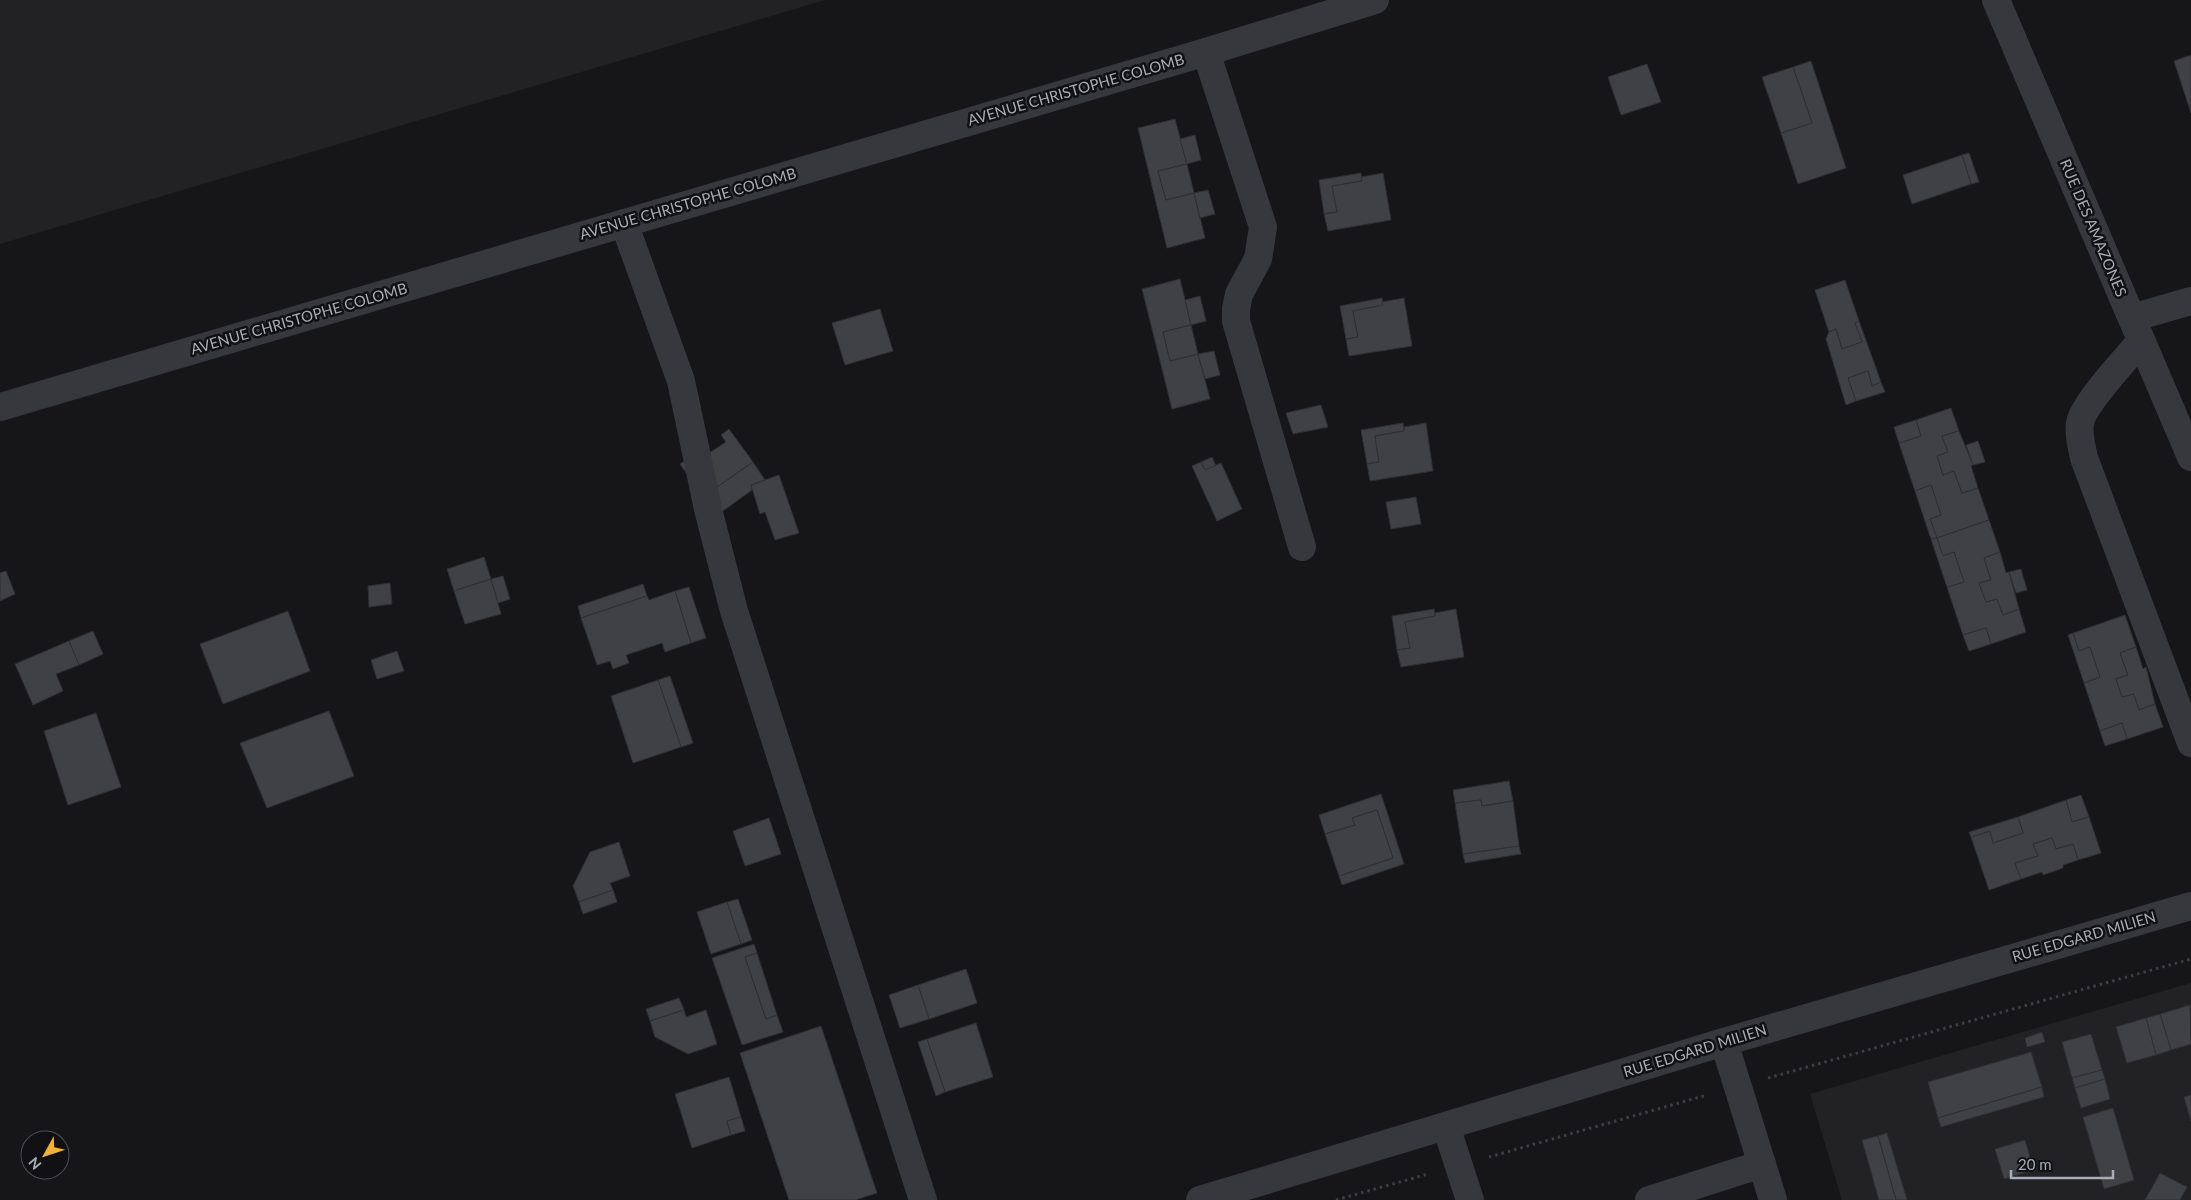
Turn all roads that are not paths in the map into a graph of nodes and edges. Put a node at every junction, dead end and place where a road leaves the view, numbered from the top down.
1 (1375, 0) edge
2 (1996, 0) edge
3 (1206, 52) junction
4 (624, 223) junction
5 (2191, 301) edge
6 (2136, 330) junction
7 (0, 407) edge
8 (2191, 456) edge
9 (1302, 547) dead end
10 (2191, 743) edge
11 (2191, 906) edge
12 (1724, 1042) junction
13 (1446, 1126) junction
14 (1762, 1164) junction
15 (923, 1200) edge
16 (1200, 1200) edge
17 (1470, 1200) edge
18 (1649, 1200) edge
19 (1773, 1200) edge

1 - 3 street, AVENUE CHRISTOPHE COLOMB
2 - 6 street, RUE DES AMAZONES
3 - 4 street, AVENUE CHRISTOPHE COLOMB
3 - 9 street
4 - 7 street, AVENUE CHRISTOPHE COLOMB
4 - 15 street
5 - 6 street
6 - 8 street, RUE DES AMAZONES
6 - 10 street
11 - 12 street, RUE EDGARD MILIEN
12 - 13 street, RUE EDGARD MILIEN
12 - 14 street
13 - 16 street, RUE EDGARD MILIEN
13 - 17 street
14 - 18 street
14 - 19 street

